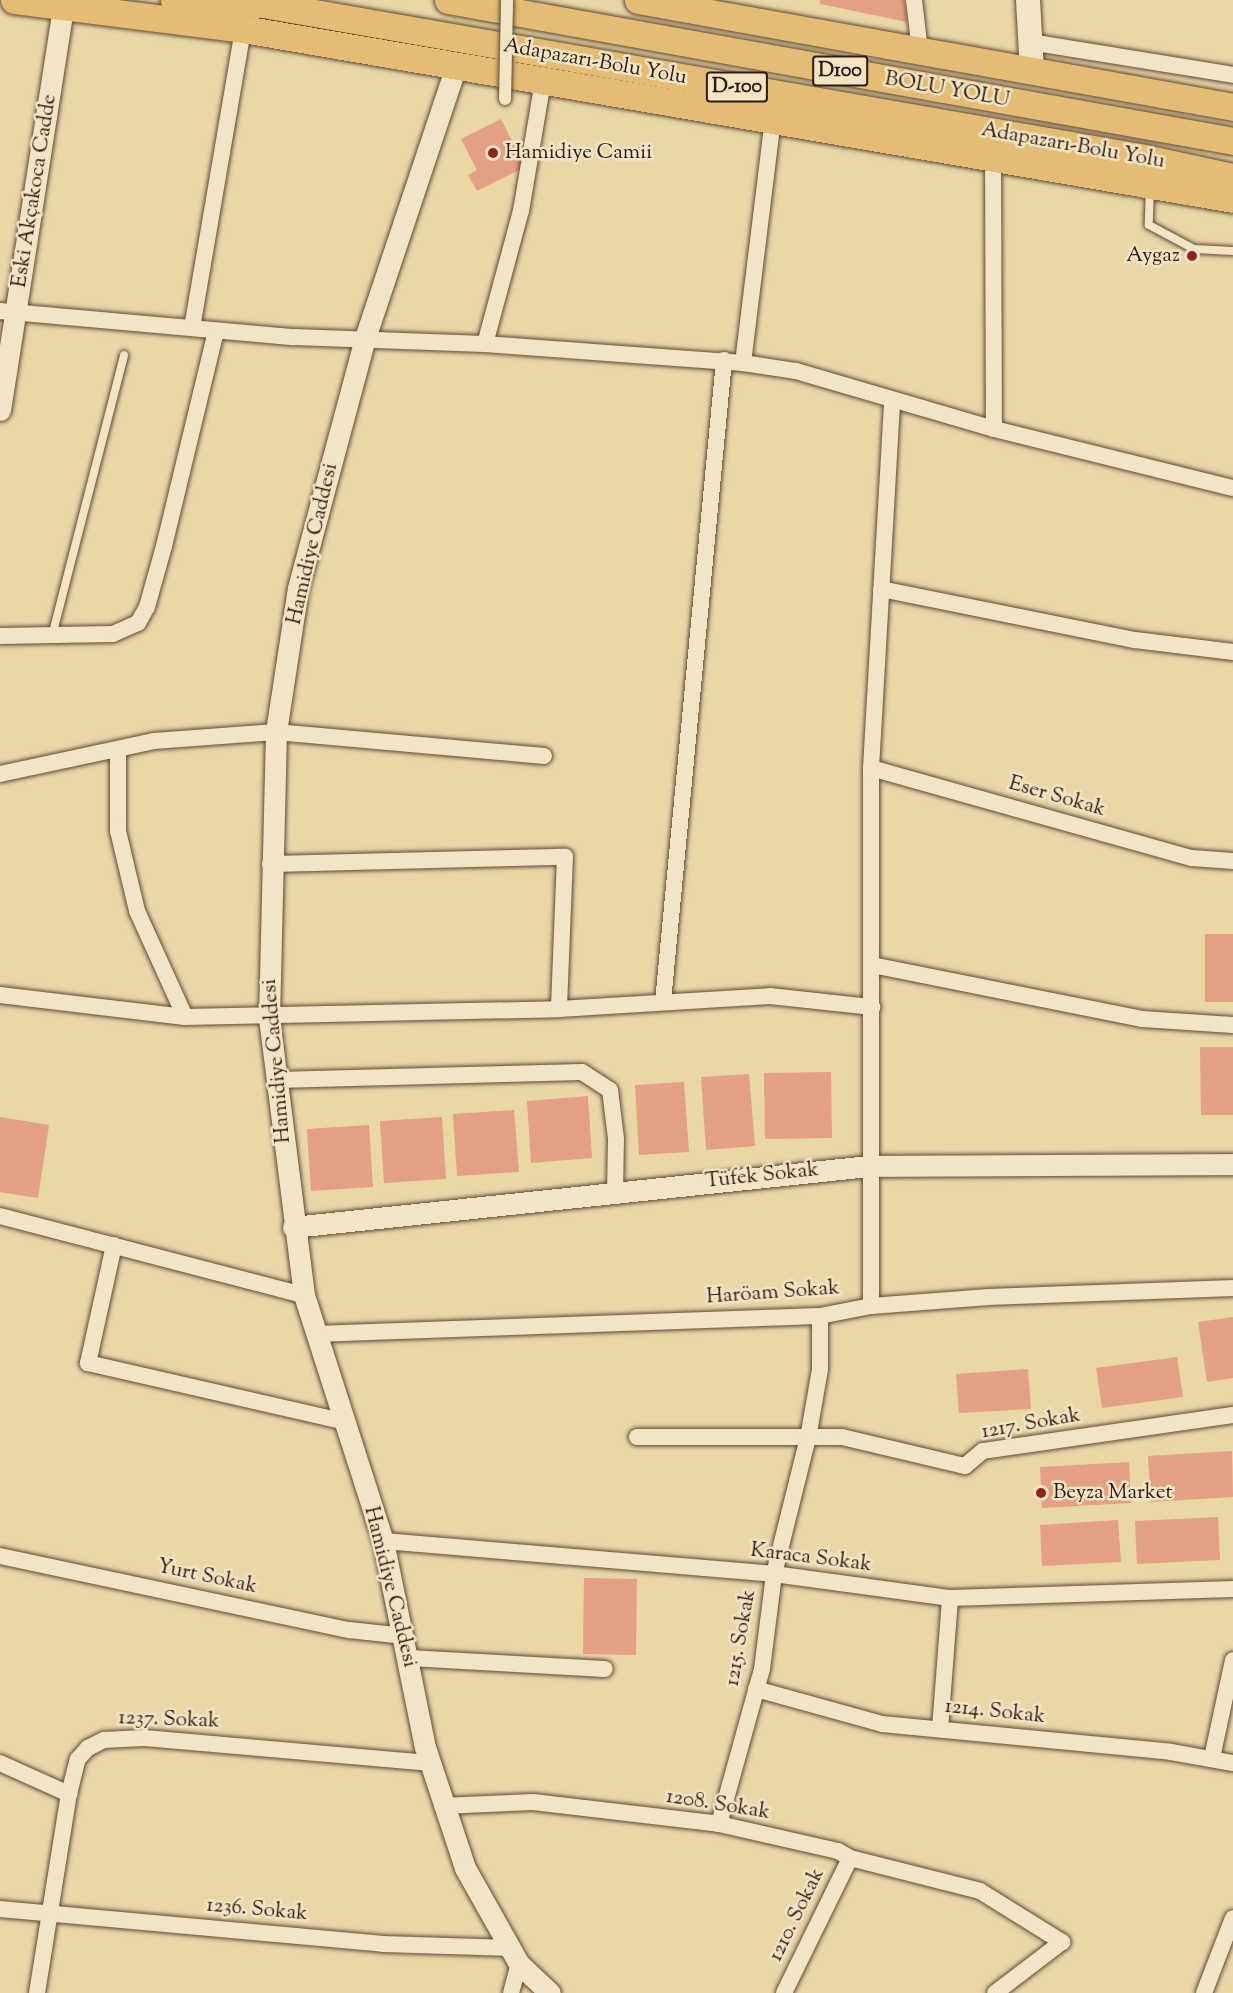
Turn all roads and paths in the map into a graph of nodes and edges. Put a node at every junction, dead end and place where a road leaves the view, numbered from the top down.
1 (14, 0) edge
2 (174, 0) edge
3 (448, 0) edge
4 (507, 0) edge
5 (639, 0) edge
6 (914, 0) edge
7 (1028, 0) edge
8 (250, 2) edge
9 (699, 6) edge
10 (63, 8) junction
11 (243, 29) junction
12 (1030, 42) junction
13 (920, 51) junction
14 (456, 66) junction
15 (1032, 72) junction
16 (1233, 75) edge
17 (543, 81) junction
18 (505, 99) dead end
19 (1233, 107) edge
20 (773, 118) junction
21 (1233, 141) edge
22 (993, 156) junction
23 (1233, 177) edge
24 (1150, 184) junction
25 (1233, 199) edge
26 (1233, 251) edge
27 (8, 312) edge
28 (192, 328) junction
29 (216, 331) junction
30 (365, 338) junction
31 (485, 344) junction
32 (124, 355) dead end
33 (724, 360) junction
34 (743, 363) junction
35 (892, 400) junction
36 (0, 410) edge
37 (994, 429) junction
38 (1233, 488) edge
39 (881, 589) junction
40 (0, 636) edge
41 (52, 636) junction
42 (1233, 652) edge
43 (276, 732) junction
44 (118, 751) junction
45 (544, 756) dead end
46 (871, 768) junction
47 (0, 774) edge
48 (1233, 861) edge
49 (270, 864) junction
50 (872, 965) junction
51 (0, 995) edge
52 (663, 1002) junction
53 (872, 1006) junction
54 (559, 1009) junction
55 (185, 1017) junction
56 (269, 1018) junction
57 (1233, 1025) edge
58 (276, 1080) junction
59 (1233, 1164) edge
60 (869, 1166) junction
61 (615, 1191) junction
62 (0, 1216) edge
63 (293, 1227) junction
64 (114, 1245) junction
65 (1233, 1288) edge
66 (304, 1295) junction
67 (871, 1306) junction
68 (820, 1316) junction
69 (315, 1334) junction
70 (1233, 1415) edge
71 (342, 1421) junction
72 (637, 1437) dead end
73 (808, 1438) junction
74 (383, 1541) junction
75 (0, 1556) edge
76 (774, 1574) junction
77 (1233, 1589) edge
78 (950, 1598) junction
79 (405, 1635) junction
80 (409, 1658) junction
81 (1233, 1660) edge
82 (605, 1669) dead end
83 (756, 1689) junction
84 (940, 1729) junction
85 (1212, 1758) junction
86 (429, 1762) junction
87 (0, 1763) edge
88 (1233, 1763) edge
89 (69, 1794) junction
90 (442, 1806) junction
91 (719, 1824) junction
92 (850, 1858) junction
93 (0, 1909) edge
94 (48, 1915) junction
95 (1233, 1918) edge
96 (515, 1956) junction
97 (37, 1993) edge
98 (511, 1993) edge
99 (550, 1993) edge
100 (784, 1993) edge
101 (995, 1993) edge
102 (1204, 1993) edge

1 - 10 highway
2 - 8 highway, Adapazarı-Bolu Yolu
3 - 21 highway, BOLU YOLU / D100
4 - 18 street, bridge
5 - 9 highway
6 - 13 street
7 - 12 main road
8 - 23 highway, Adapazarı-Bolu Yolu / D-100
9 - 13 highway
10 - 11 highway
10 - 27 street, Eski Akçakoca Cadde
11 - 14 highway
11 - 28 street
12 - 15 main road
12 - 16 street
13 - 15 highway
14 - 17 highway
14 - 30 street, Hamidiye Caddesi
15 - 19 highway
17 - 20 highway
17 - 31 street
20 - 22 highway
20 - 34 street
22 - 24 highway
22 - 37 street
24 - 25 highway
24 - 26 lane
27 - 28 street
27 - 36 street, Eski Akçakoca Cadde
28 - 29 street
29 - 30 street
29 - 41 street
30 - 31 street
30 - 43 street, Hamidiye Caddesi
31 - 33 street
32 - 41 lane
33 - 34 street
33 - 52 street
34 - 35 street
35 - 37 street
35 - 39 street
37 - 38 street
39 - 42 street
39 - 46 street
40 - 41 street
43 - 44 street
43 - 45 street
43 - 49 street, Hamidiye Caddesi
44 - 47 street
44 - 55 street
46 - 48 street, Eser Sokak
46 - 50 street
49 - 54 street
49 - 56 street, Hamidiye Caddesi
50 - 53 street
50 - 57 street
51 - 55 street
52 - 53 street
52 - 54 street
53 - 60 street
54 - 56 street
55 - 56 street
56 - 58 street, Hamidiye Caddesi
58 - 61 street
58 - 63 street, Hamidiye Caddesi
59 - 60 street, Tüfek Sokak
60 - 61 street, Tüfek Sokak
60 - 67 street
61 - 63 street, Tüfek Sokak
62 - 64 street
63 - 66 street, Hamidiye Caddesi
64 - 66 street
64 - 71 street
65 - 67 street, Haröam Sokak
66 - 69 street, Hamidiye Caddesi
67 - 68 street, Haröam Sokak
68 - 69 street, Haröam Sokak
68 - 73 street, 1215. Sokak
69 - 71 street, Hamidiye Caddesi
70 - 73 street, 1217. Sokak
71 - 74 street, Hamidiye Caddesi
72 - 73 street
73 - 76 street, 1215. Sokak
74 - 76 street, Karaca Sokak
74 - 79 street, Hamidiye Caddesi
75 - 79 street, Yurt Sokak
76 - 78 street, Karaca Sokak
76 - 83 street, 1215. Sokak
77 - 78 street, Karaca Sokak
78 - 84 street
79 - 80 street, Hamidiye Caddesi
80 - 82 street
80 - 86 street, Hamidiye Caddesi
81 - 85 street
83 - 84 street, 1214. Sokak
83 - 91 street, 1215. Sokak
84 - 85 street, 1214. Sokak
85 - 88 street, 1214. Sokak
86 - 89 street, 1237. Sokak
86 - 90 street, Hamidiye Caddesi
87 - 89 street
89 - 94 street, 1237. Sokak
90 - 91 street, 1208. Sokak
90 - 96 street, Hamidiye Caddesi
91 - 92 street, 1208. Sokak
92 - 100 street, 1210. Sokak
92 - 101 street, 1208. Sokak
93 - 94 street, 1236. Sokak
94 - 96 street, 1236. Sokak
94 - 97 street, 1237. Sokak
95 - 102 street
96 - 98 street
96 - 99 street, Hamidiye Caddesi

